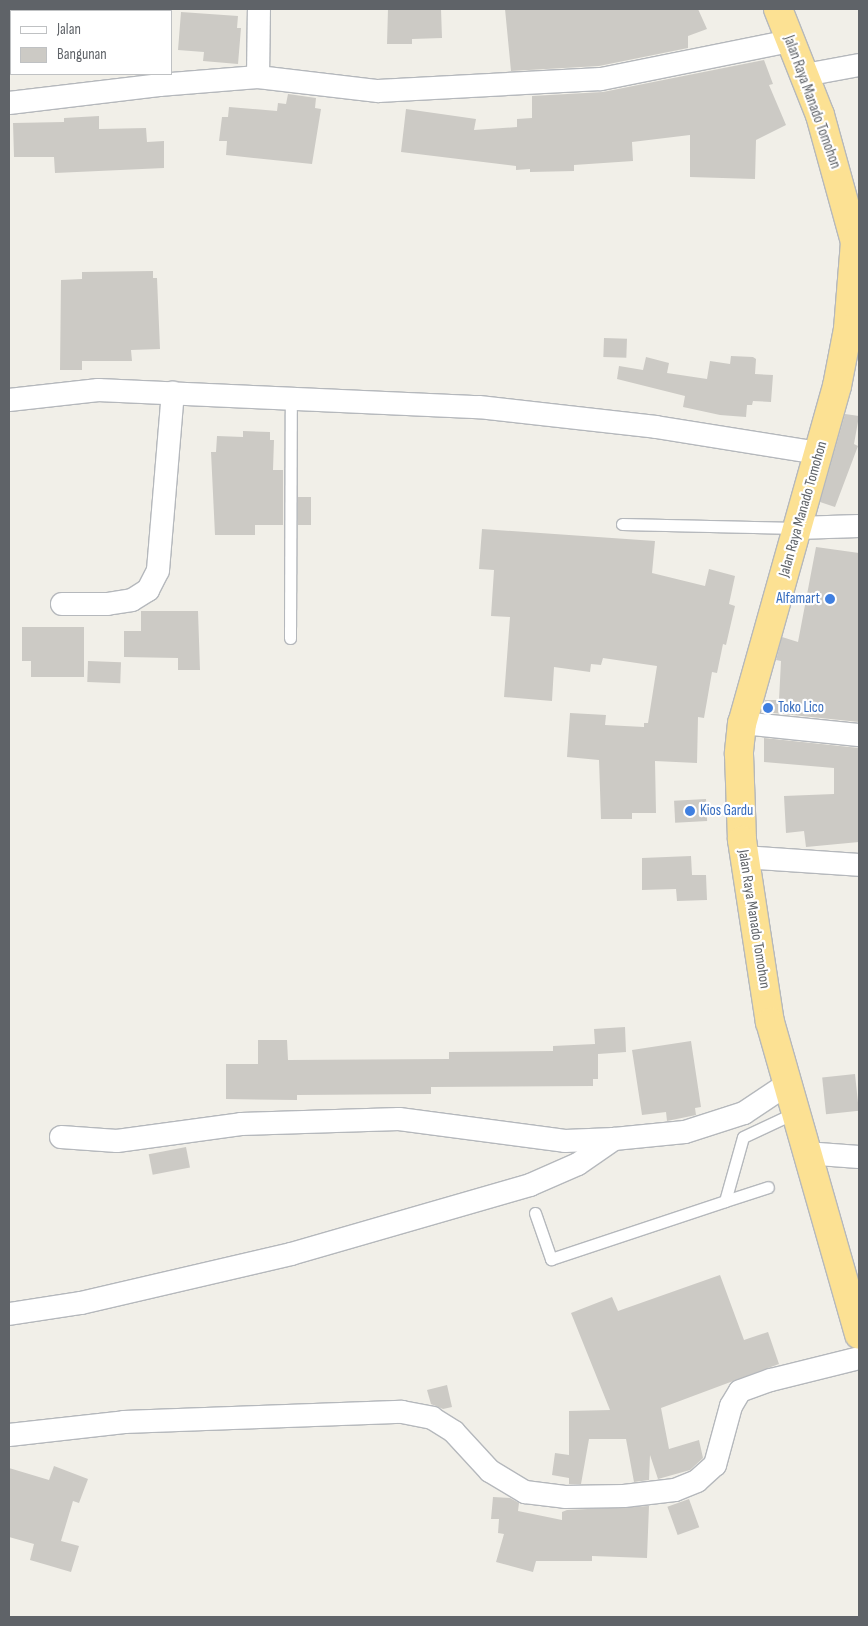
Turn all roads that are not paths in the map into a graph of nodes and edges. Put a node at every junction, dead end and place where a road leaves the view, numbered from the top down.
1 (260, 9) edge
2 (778, 9) edge
3 (790, 41) junction
4 (859, 65) edge
5 (805, 75) junction
6 (258, 77) junction
7 (9, 103) edge
8 (857, 243) edge
9 (173, 393) junction
10 (9, 400) edge
11 (291, 400) junction
12 (819, 453) junction
13 (622, 524) dead end
14 (859, 526) edge
15 (798, 528) junction
16 (62, 604) dead end
17 (290, 638) dead end
18 (742, 722) junction
19 (859, 735) edge
20 (743, 856) junction
21 (859, 865) edge
22 (786, 1085) junction
23 (794, 1114) junction
24 (61, 1137) dead end
25 (614, 1139) junction
26 (805, 1153) junction
27 (859, 1157) edge
28 (768, 1187) dead end
29 (725, 1201) junction
30 (535, 1212) dead end
31 (9, 1314) edge
32 (859, 1335) edge
33 (859, 1358) edge
34 (9, 1435) edge

1 - 6 street
2 - 3 highway, Jalan Raya Manado Tomohon
3 - 5 highway, Jalan Raya Manado Tomohon
3 - 6 street
4 - 5 street
5 - 8 highway, Jalan Raya Manado Tomohon
6 - 7 street
8 - 12 highway, Jalan Raya Manado Tomohon
9 - 10 street
9 - 11 street
9 - 16 street
11 - 12 street
11 - 17 lane
12 - 15 highway, Jalan Raya Manado Tomohon
13 - 15 lane
14 - 15 street
15 - 18 highway, Jalan Raya Manado Tomohon
18 - 19 street
18 - 20 highway, Jalan Raya Manado Tomohon
20 - 21 street
20 - 22 highway, Jalan Raya Manado Tomohon
22 - 23 highway, Jalan Raya Manado Tomohon
22 - 25 street
23 - 26 highway, Jalan Raya Manado Tomohon
23 - 29 lane
24 - 25 street
25 - 31 street
26 - 27 street
26 - 32 highway, Jalan Raya Manado Tomohon
28 - 29 lane
29 - 30 lane
33 - 34 street

